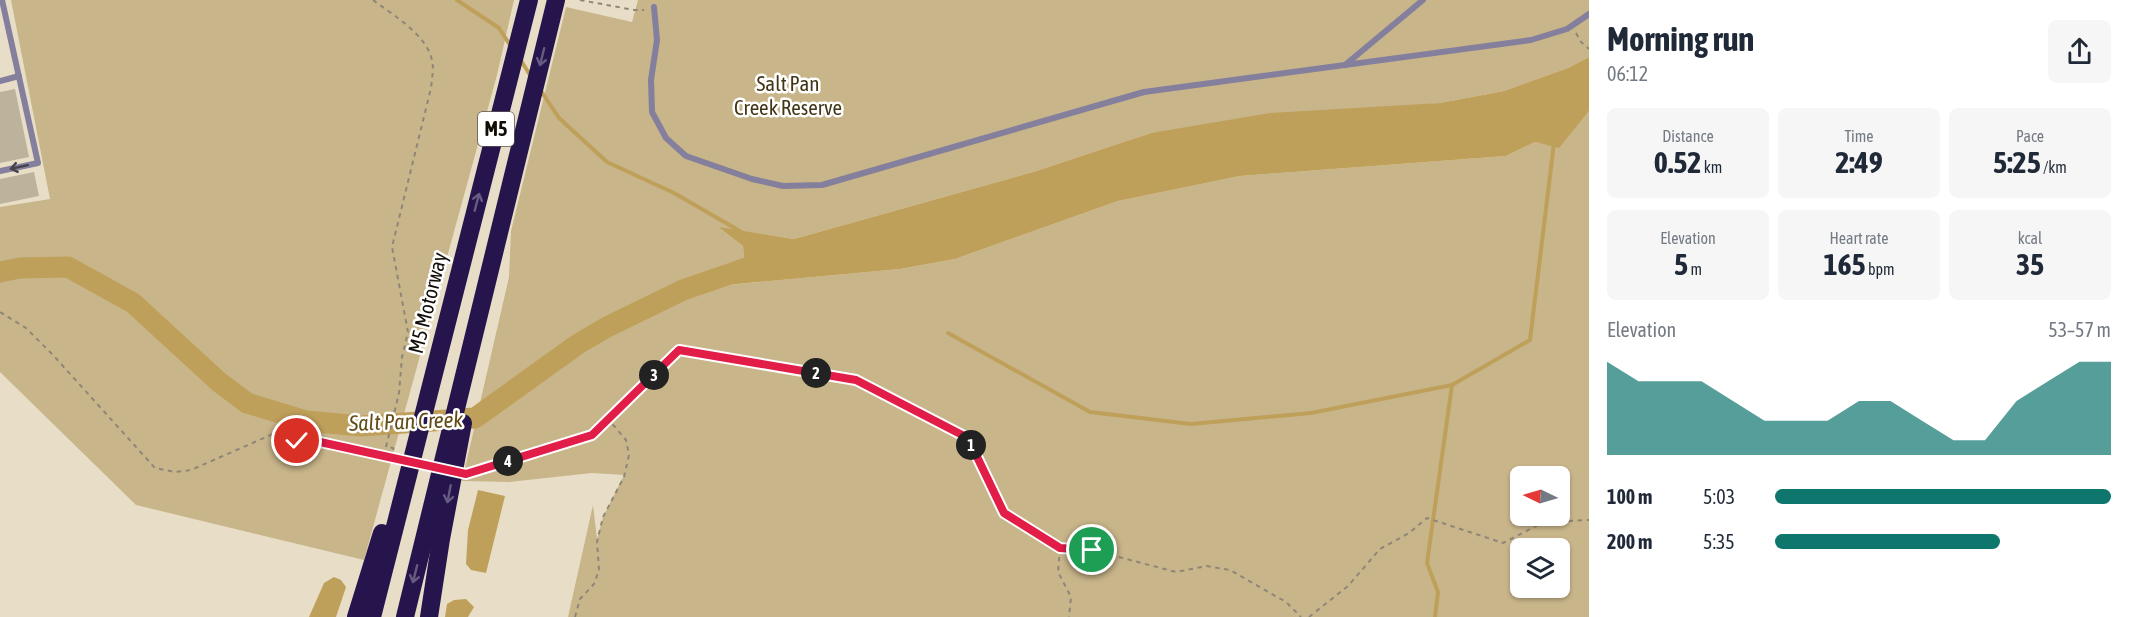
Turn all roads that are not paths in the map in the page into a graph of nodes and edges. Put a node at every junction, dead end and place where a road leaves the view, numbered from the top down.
1 (2, 0) edge
2 (530, 0) edge
3 (556, 0) edge
4 (1423, 0) edge
5 (654, 7) road end
6 (1589, 14) edge
7 (2, 15) edge
8 (1344, 66) junction
9 (19, 76) junction
10 (0, 81) edge
11 (0, 171) edge
12 (389, 527) junction
13 (433, 537) junction
14 (356, 617) edge
15 (372, 617) edge
16 (405, 617) edge
17 (429, 617) edge

1 - 7 lane
12 -> 2 highway, M5 Motorway / M5
3 -> 13 highway, M5
4 - 8 lane
5 - 8 lane
6 - 8 lane
7 - 9 lane
9 - 10 lane
9 -> 11 lane
12 - 14 highway, M5
12 - 15 highway, M5 Motorway / M5
13 -> 16 highway
13 - 17 highway

